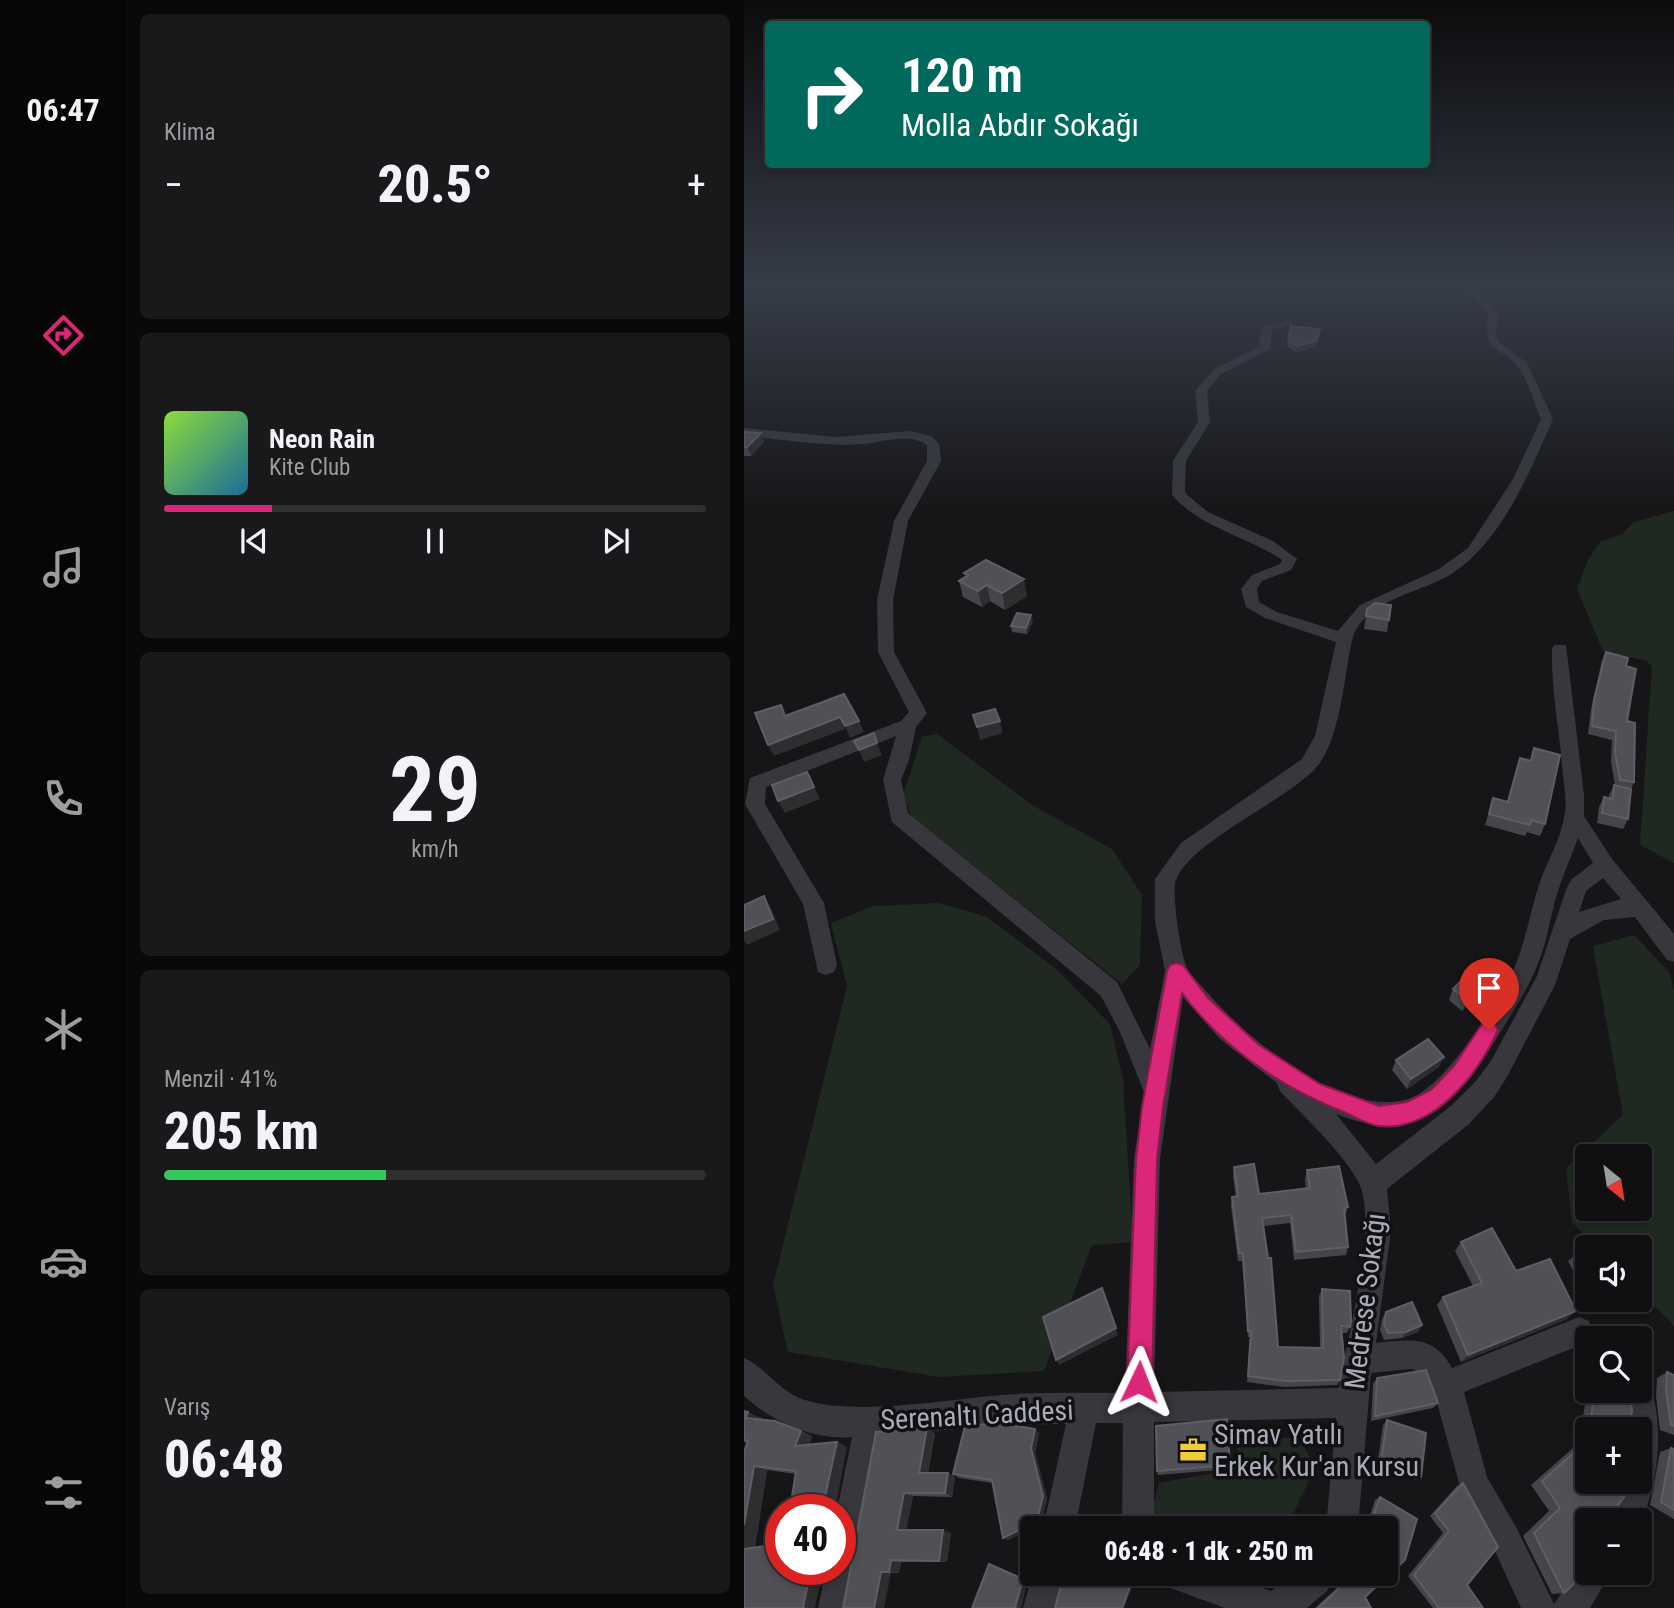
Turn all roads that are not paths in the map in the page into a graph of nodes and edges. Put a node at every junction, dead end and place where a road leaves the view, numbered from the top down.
1 (1241, 360) edge
2 (1516, 360) edge
3 (744, 432) edge
4 (1345, 639) junction
5 (1560, 649) dead end
6 (907, 725) junction
7 (1575, 816) junction
8 (1605, 865) junction
9 (1642, 909) junction
10 (1563, 932) junction
11 (1674, 953) edge
12 (826, 965) dead end
13 (1176, 971) junction
14 (1277, 1069) junction
15 (1155, 1091) junction
16 (1373, 1183) junction
17 (1575, 1333) edge
18 (1358, 1360) junction
19 (744, 1373) edge
20 (1445, 1385) junction
21 (1352, 1403) junction
22 (1138, 1408) junction
23 (1084, 1409) junction
24 (870, 1421) junction
25 (1062, 1516) edge
26 (1137, 1516) edge
27 (1343, 1516) edge
28 (1586, 1585) edge
29 (1045, 1586) edge
30 (1210, 1586) edge
31 (1310, 1586) edge
32 (835, 1608) edge
33 (1040, 1608) edge
34 (1272, 1608) edge
35 (1539, 1608) edge
36 (1569, 1608) edge

1 - 4 street
2 - 4 street
3 - 6 street
4 - 13 street
5 - 7 street
6 - 12 street
6 - 15 street
7 - 8 street
7 - 14 street
8 - 9 street
8 - 10 street
9 - 10 street
9 - 11 street
10 - 16 street
13 - 14 street
13 - 15 street
14 - 16 street, Medrese Sokağı
15 - 22 street
16 - 18 street, Medrese Sokağı
17 - 20 street
18 - 20 street
18 - 21 street, Medrese Sokağı
19 - 24 street, Serenaltı Caddesi
20 - 35 street
21 - 22 street, Serenaltı Caddesi
21 - 27 street, Medrese Sokağı
22 - 23 street, Serenaltı Caddesi
22 - 26 street
23 - 24 street, Serenaltı Caddesi
23 - 25 street
24 - 32 street
28 - 36 street
29 - 33 street
30 - 34 street
31 - 34 street

